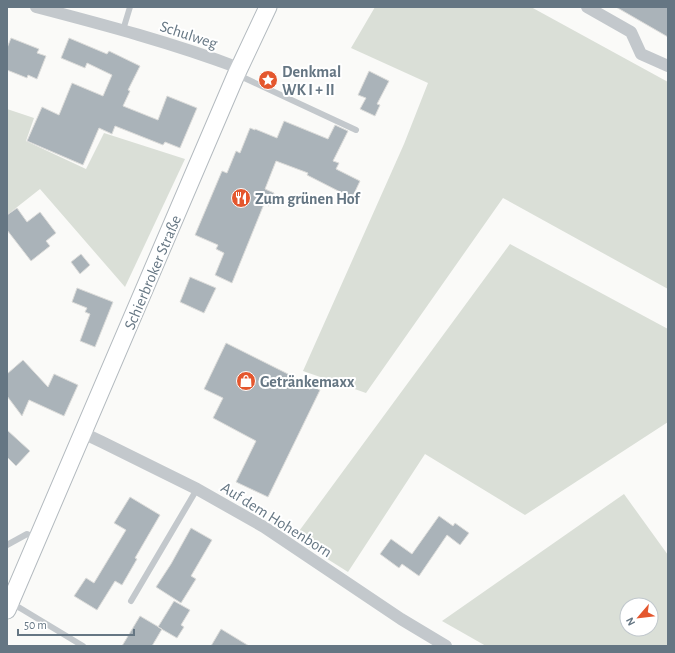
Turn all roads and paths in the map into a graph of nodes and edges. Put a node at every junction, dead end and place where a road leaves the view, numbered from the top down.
1 (36, 7) edge
2 (130, 7) edge
3 (268, 7) edge
4 (587, 7) edge
5 (56, 10) edge
6 (123, 30) junction
7 (668, 66) edge
8 (238, 72) junction
9 (356, 130) dead end
10 (83, 433) junction
11 (197, 489) junction
12 (37, 539) junction
13 (7, 545) edge
14 (131, 602) dead end
15 (9, 606) edge
16 (83, 646) edge
17 (446, 646) edge

1 - 5 street, Schulweg
2 - 6 lane
3 - 8 main road, Schierbroker Straße
4 - 7 street
5 - 6 street, Schulweg
6 - 8 street, Schulweg
8 - 9 lane
8 - 10 main road, Schierbroker Straße
10 - 11 street, Auf dem Hohenborn
10 - 12 main road, Schierbroker Straße
11 - 14 lane
11 - 17 street, Auf dem Hohenborn
12 - 13 lane
12 - 15 main road, Schierbroker Straße
15 - 16 lane

